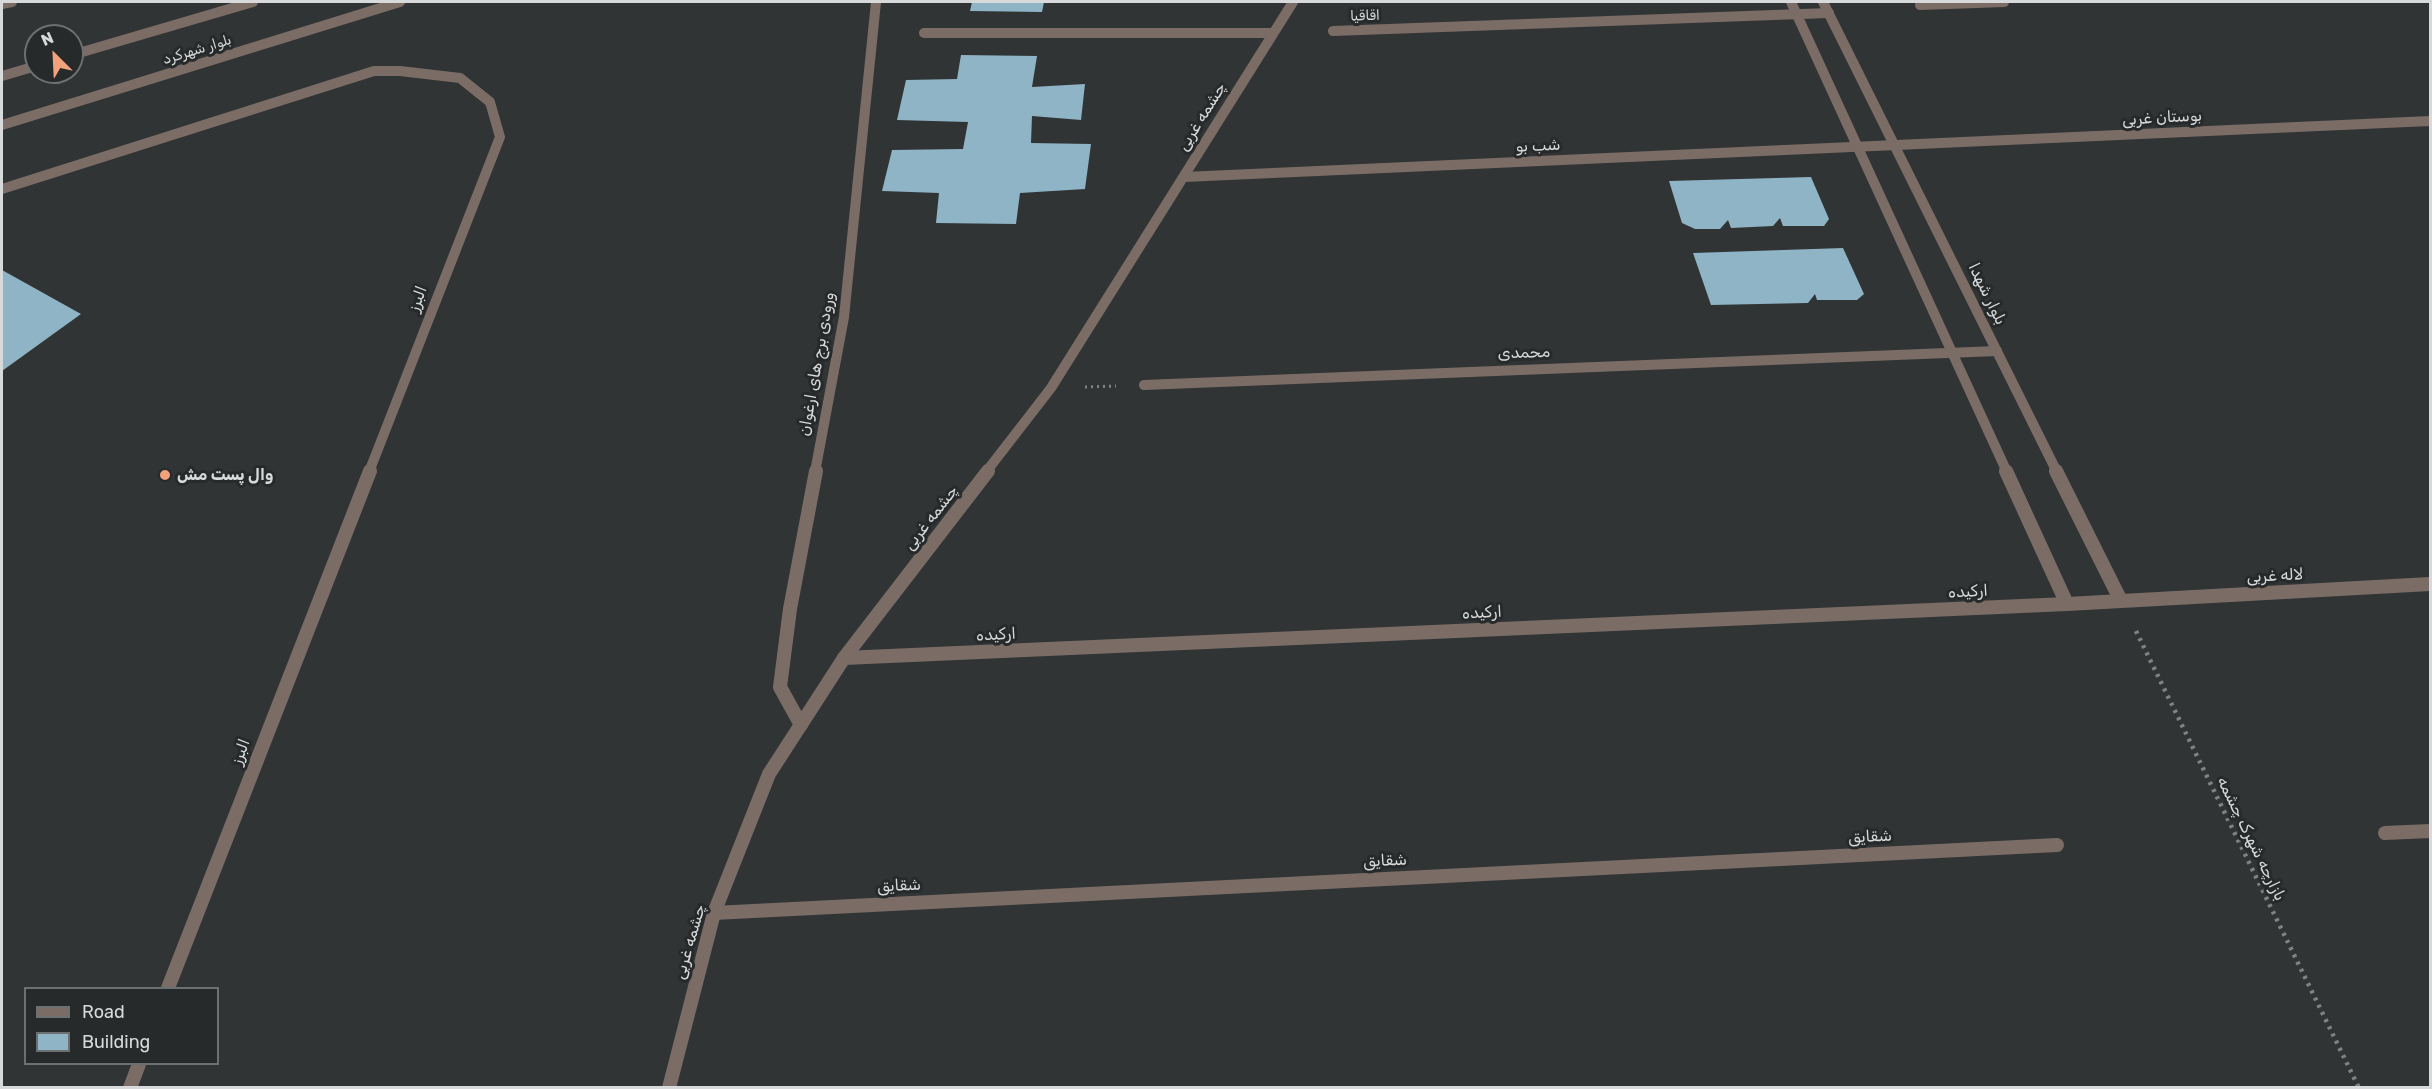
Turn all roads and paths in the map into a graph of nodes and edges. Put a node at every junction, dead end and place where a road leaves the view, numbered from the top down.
1 (12, 2) edge
2 (253, 2) edge
3 (400, 2) edge
4 (876, 2) edge
5 (1293, 2) edge
6 (1791, 2) edge
7 (1824, 2) edge
8 (2004, 2) edge
9 (2, 4) edge
10 (1920, 4) dead end
11 (1829, 13) junction
12 (1797, 14) junction
13 (1333, 31) dead end
14 (924, 33) dead end
15 (1274, 33) junction
16 (84, 52) edge
17 (24, 70) edge
18 (2, 76) edge
19 (2430, 121) edge
20 (2, 124) edge
21 (1895, 145) junction
22 (1857, 146) junction
23 (1184, 177) junction
24 (2, 189) edge
25 (1997, 351) junction
26 (1952, 353) junction
27 (1144, 385) joint
28 (1052, 388) junction
29 (2430, 584) edge
30 (2121, 601) junction
31 (2067, 604) junction
32 (844, 658) junction
33 (801, 725) junction
34 (2430, 831) edge
35 (2385, 833) dead end
36 (2057, 845) dead end
37 (714, 913) junction
38 (168, 987) edge
39 (139, 1065) edge
40 (130, 1088) edge
41 (669, 1088) edge
42 (2359, 1088) edge

1 - 9 street
2 - 16 street, بلوار شهرکرد
3 - 20 street, بلوار شهرکرد
4 - 33 street, ورودی برج های ارغوان
5 - 15 street, چشمه غربی
6 - 12 street
7 - 11 street, بلوار شهدا
8 - 10 street
11 - 12 street, اقاقیا
11 - 21 street, بلوار شهدا
12 - 13 street, اقاقیا
12 - 22 street
14 - 15 street
15 - 23 street, چشمه غربی
17 - 18 street
19 - 21 street, بوستان غربی
21 - 22 street, شب بو
21 - 25 street, بلوار شهدا
22 - 23 street, شب بو
22 - 26 street
23 - 28 street, چشمه غربی
24 - 38 street, البرز
25 - 26 street, محمدی
25 - 30 street, بلوار شهدا
26 - 27 street, محمدی
26 - 31 street
27 - 28 path
28 - 32 street, چشمه غربی
29 - 30 street, لاله غربی
30 - 31 street, ارکیده
30 - 42 path, بازارچه شهرک چشمه
31 - 32 street, ارکیده
32 - 33 street, چشمه غربی
33 - 37 street, چشمه غربی
34 - 35 street
36 - 37 street, شقایق
37 - 41 street, چشمه غربی
39 - 40 street

